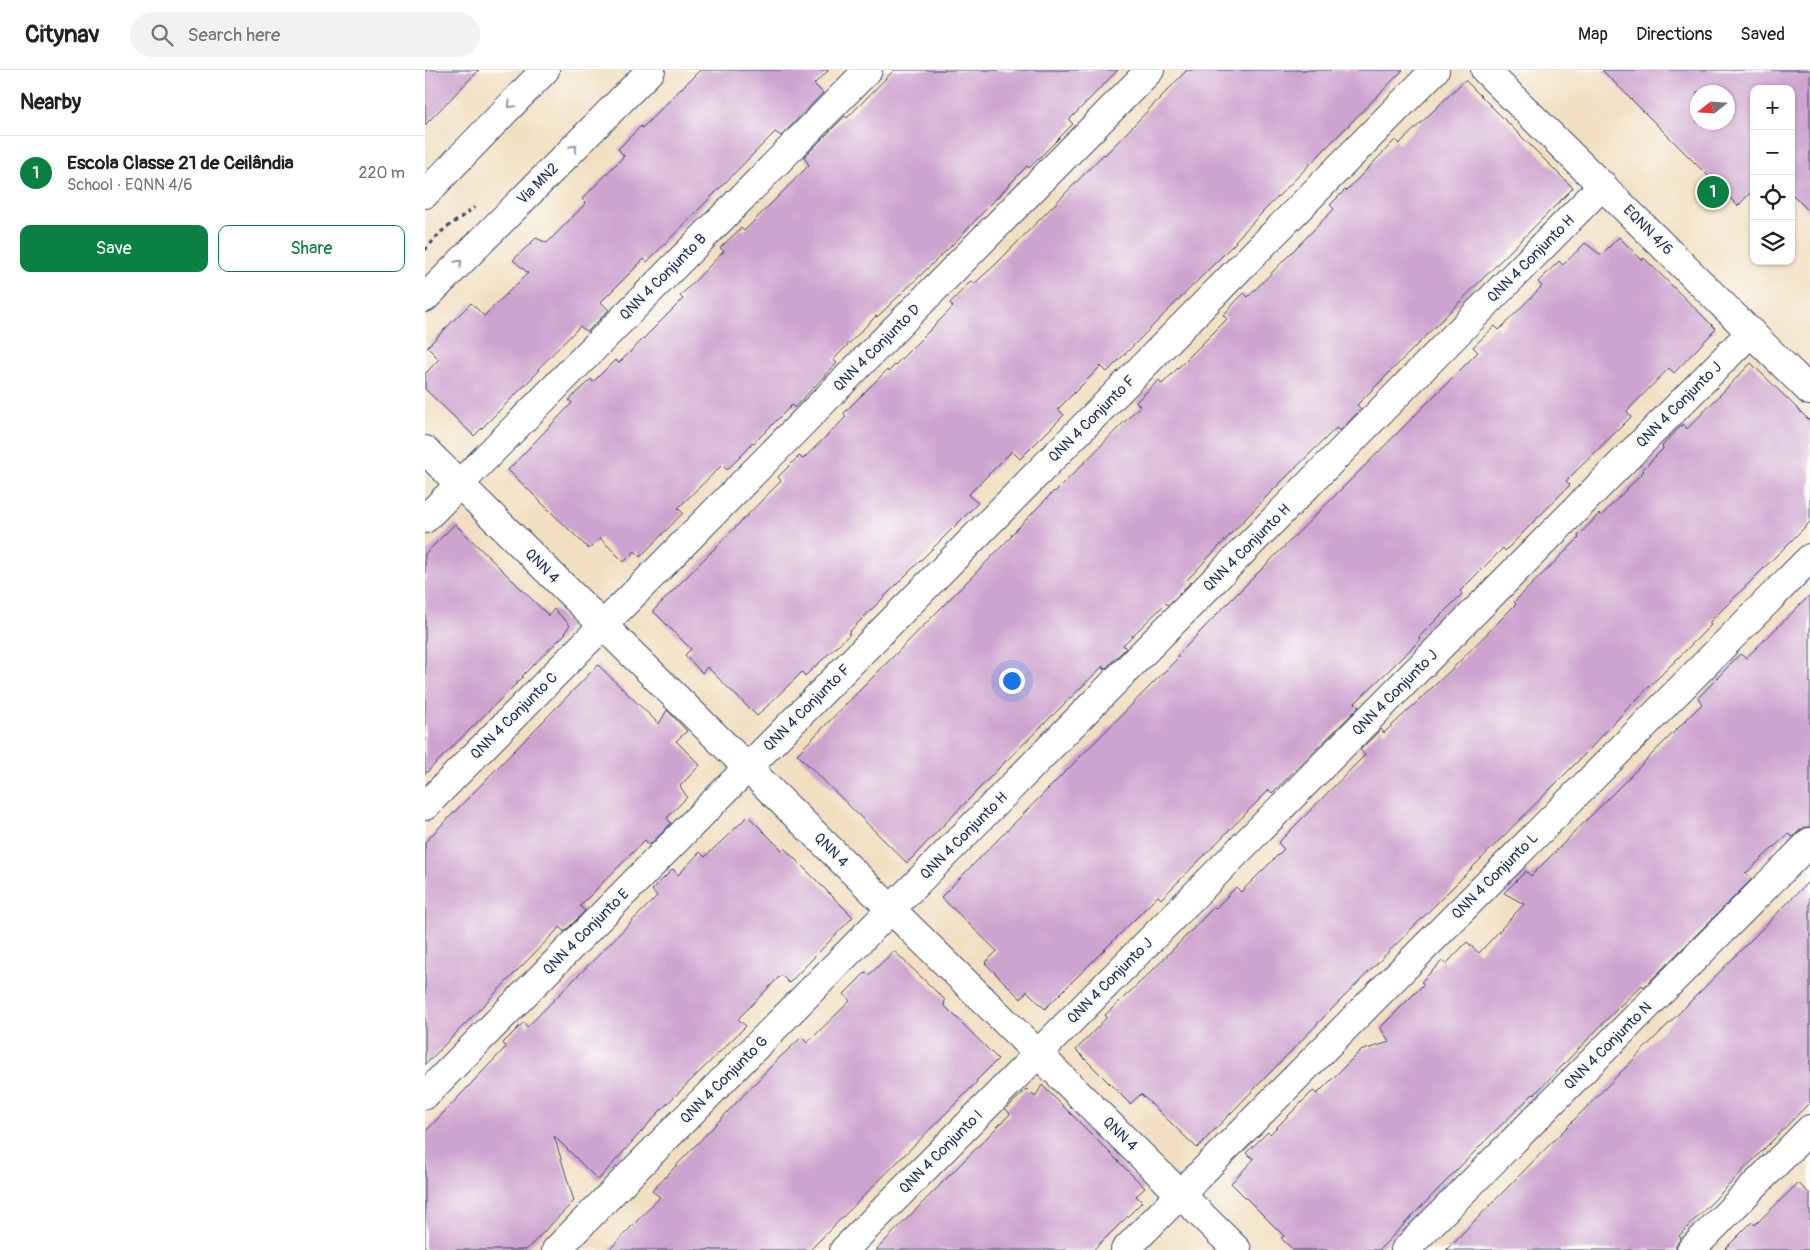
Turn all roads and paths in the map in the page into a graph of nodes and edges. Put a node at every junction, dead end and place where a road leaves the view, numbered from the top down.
1 (545, 70) edge
2 (651, 70) edge
3 (868, 70) edge
4 (1150, 70) edge
5 (1435, 70) edge
6 (1485, 70) edge
7 (1603, 185) junction
8 (425, 194) edge
9 (425, 298) edge
10 (1751, 332) junction
11 (1810, 391) edge
12 (425, 450) edge
13 (459, 485) junction
14 (425, 519) edge
15 (1810, 558) edge
16 (603, 626) junction
17 (748, 769) junction
18 (425, 806) edge
19 (1810, 842) edge
20 (891, 910) junction
21 (1038, 1054) junction
22 (425, 1095) edge
23 (1810, 1130) edge
24 (1181, 1194) junction
25 (557, 1250) edge
26 (844, 1250) edge
27 (1125, 1250) edge
28 (1237, 1250) edge
29 (1405, 1250) edge
30 (1691, 1250) edge

1 -> 8 street
9 -> 2 street, Via MN2
3 - 13 street, QNN 4 Conjunto B
4 - 16 street, QNN 4 Conjunto D
5 - 17 street, QNN 4 Conjunto F
6 - 7 street, EQNN 4/6
7 - 10 street, EQNN 4/6
7 - 20 street, QNN 4 Conjunto H
10 - 11 street, EQNN 4/6
10 - 21 street, QNN 4 Conjunto J
12 - 13 street, QNN 4
13 - 14 street, QNN 4 Conjunto B
13 - 16 street, QNN 4
15 - 24 street, QNN 4 Conjunto L
16 - 17 street, QNN 4
16 - 18 street, QNN 4 Conjunto C
17 - 20 street, QNN 4
17 - 22 street, QNN 4 Conjunto E
19 - 29 street, QNN 4 Conjunto N
20 - 21 street, QNN 4
20 - 25 street, QNN 4 Conjunto G
21 - 24 street, QNN 4
21 - 26 street, QNN 4 Conjunto I
23 - 30 street
24 - 27 street, QNN 4 Conjunto L
24 - 28 street, QNN 4

